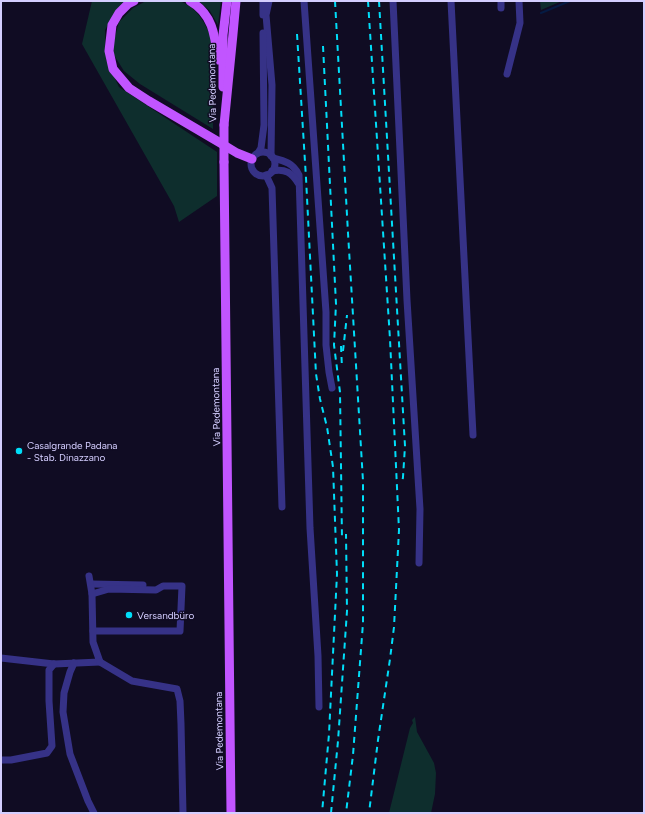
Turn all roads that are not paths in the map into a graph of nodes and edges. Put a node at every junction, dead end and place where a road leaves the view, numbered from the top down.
1 (134, 1) edge
2 (190, 1) edge
3 (226, 1) edge
4 (236, 1) edge
5 (263, 1) edge
6 (269, 1) edge
7 (393, 1) edge
8 (451, 1) edge
9 (519, 1) edge
10 (304, 3) edge
11 (507, 74) dead end
12 (223, 107) junction
13 (224, 125) junction
14 (255, 156) junction
15 (272, 157) junction
16 (269, 173) junction
17 (298, 182) junction
18 (332, 388) dead end
19 (473, 434) dead end
20 (282, 506) dead end
21 (419, 563) dead end
22 (89, 576) dead end
23 (91, 584) junction
24 (163, 586) junction
25 (92, 594) junction
26 (93, 630) junction
27 (1, 658) edge
28 (100, 662) junction
29 (76, 663) junction
30 (54, 664) junction
31 (318, 707) dead end
32 (1, 760) edge
33 (94, 813) edge
34 (183, 813) edge
35 (231, 813) edge

1 - 14 main road
2 - 12 main road
3 - 12 main road, Via Pedemontana
4 - 13 main road
5 - 14 street
6 - 15 street
7 - 21 street
8 - 19 street
9 - 11 street
10 - 18 street
12 - 13 main road, Via Pedemontana
13 - 35 main road, Via Pedemontana, bridge
14 - 15 street
14 - 16 street
15 - 16 street
15 - 17 street
16 - 17 street
16 - 20 street
17 - 31 street
22 - 23 street
23 - 24 street
23 - 25 street
24 - 25 street
24 - 26 street
25 - 26 street
26 - 28 street
27 - 30 street
28 - 29 street
28 - 34 street
29 - 30 street
29 - 33 street
30 - 32 street

